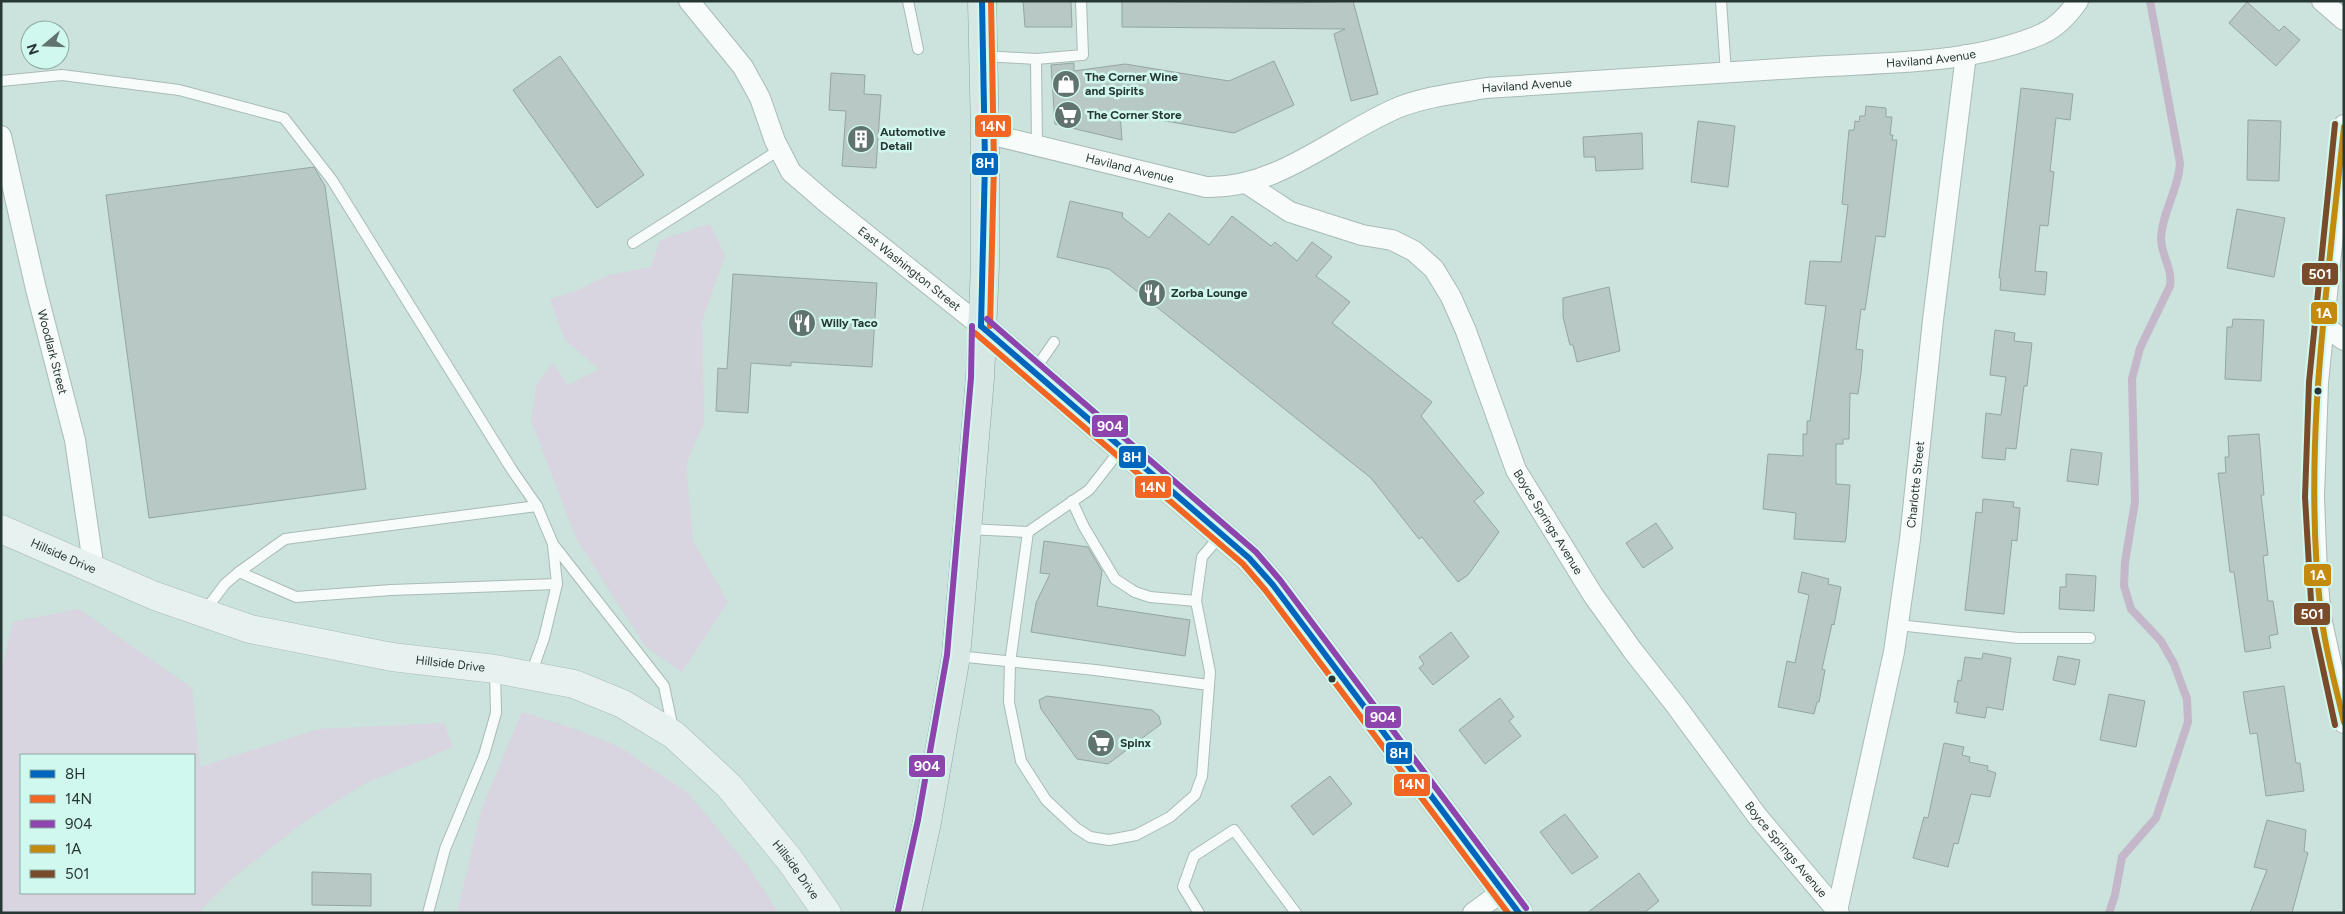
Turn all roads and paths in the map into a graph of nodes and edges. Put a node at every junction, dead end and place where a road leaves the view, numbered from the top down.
1 (689, 1) edge
2 (908, 1) edge
3 (982, 1) edge
4 (1081, 1) edge
5 (1721, 1) edge
6 (2078, 1) edge
7 (2322, 1) edge
8 (2344, 20) edge
9 (918, 48) dead end
10 (1966, 55) junction
11 (984, 56) junction
12 (1036, 59) junction
13 (1726, 73) junction
14 (1, 81) edge
15 (2344, 125) edge
16 (985, 133) junction
17 (1, 136) edge
18 (1037, 146) junction
19 (779, 150) junction
20 (1246, 183) junction
21 (633, 243) dead end
22 (981, 326) junction
23 (2324, 326) junction
24 (2344, 340) edge
25 (1054, 342) dead end
26 (1034, 372) junction
27 (1123, 446) junction
28 (1072, 501) junction
29 (537, 506) junction
30 (1, 529) edge
31 (968, 529) junction
32 (1028, 532) junction
33 (1222, 534) junction
34 (553, 544) junction
35 (94, 570) junction
36 (239, 572) junction
37 (557, 584) junction
38 (1196, 601) junction
39 (203, 613) junction
40 (1898, 626) junction
41 (2090, 638) dead end
42 (956, 656) junction
43 (1010, 663) junction
44 (495, 669) junction
45 (531, 676) junction
46 (1209, 685) junction
47 (2344, 723) edge
48 (674, 735) junction
49 (1503, 891) junction
50 (1838, 912) edge
51 (428, 913) edge
52 (827, 913) edge
53 (908, 913) edge
54 (1199, 913) edge
55 (1296, 913) edge
56 (1473, 913) edge
57 (1519, 913) edge

1 - 19 street, East Washington Street
2 - 9 lane
3 - 11 main road
4 - 12 lane
5 - 13 lane
6 - 10 street, Haviland Avenue
7 - 8 street
10 - 13 street, Haviland Avenue
10 - 40 street, Charlotte Street
11 - 12 lane
11 - 16 main road
12 - 18 lane
13 - 20 street, Haviland Avenue
14 - 29 lane
15 - 23 street
16 - 18 street, Haviland Avenue
16 - 22 main road
17 - 35 street, Woodlark Street
18 - 20 street, Haviland Avenue
19 - 21 lane
19 - 22 street, East Washington Street
20 - 50 street, Boyce Springs Avenue
22 - 26 street, East Washington Street
22 - 31 main road
23 - 24 street
23 - 47 street
25 - 26 lane
26 - 27 street, East Washington Street
27 - 28 lane
27 - 33 street, East Washington Street
28 - 32 lane
28 - 38 lane
29 - 34 lane
29 - 36 lane
30 - 35 street, Hillside Drive
31 - 32 lane
31 - 42 main road
32 - 43 lane
33 - 38 lane
33 - 49 street, East Washington Street
34 - 37 lane
34 - 48 lane
35 - 39 street, Hillside Drive
36 - 37 lane
36 - 39 lane
37 - 45 lane
38 - 46 lane
39 - 44 street, Hillside Drive
40 - 41 lane
40 - 50 street, Charlotte Street
42 - 43 lane
42 - 53 main road
43 - 46 lane
43 - 46 lane
44 - 45 street, Hillside Drive
44 - 51 lane
45 - 48 street, Hillside Drive
48 - 52 street, Hillside Drive
49 - 56 street
49 - 57 street, East Washington Street
54 - 55 lane

